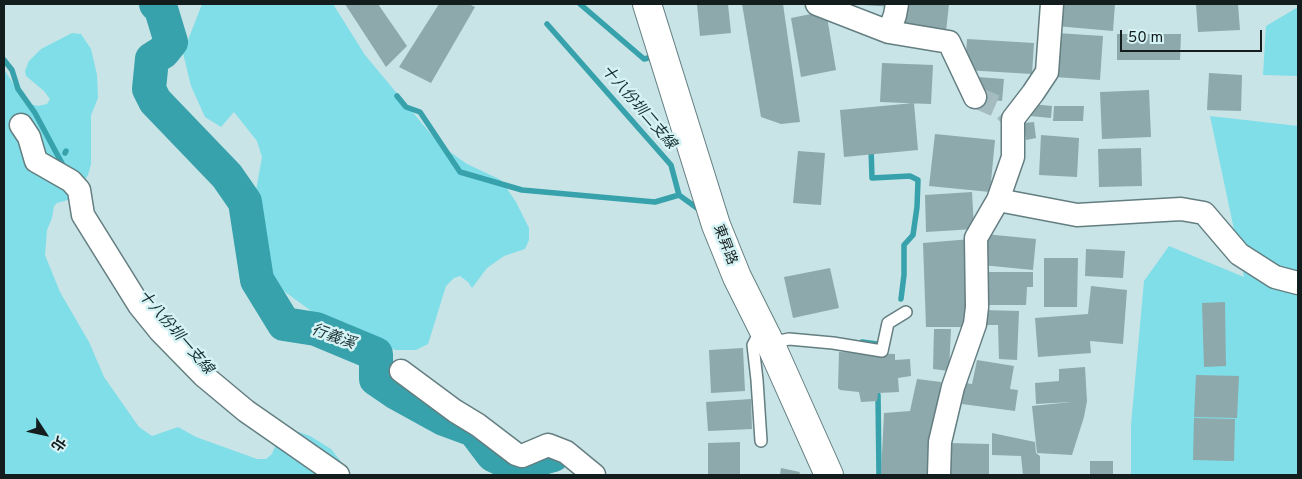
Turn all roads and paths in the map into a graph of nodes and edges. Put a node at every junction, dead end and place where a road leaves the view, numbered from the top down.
1 (647, 4) edge
2 (817, 4) edge
3 (897, 4) edge
4 (1052, 4) edge
5 (889, 32) junction
6 (975, 97) tunnel mouth
7 (21, 124) dead end
8 (998, 200) junction
9 (1298, 283) edge
10 (906, 312) dead end
11 (766, 336) junction
12 (401, 371) dead end
13 (761, 441) dead end
14 (338, 475) edge
15 (594, 475) edge
16 (830, 475) edge
17 (939, 475) edge

1 - 11 street, 東昇路
2 - 5 street
3 - 5 street
4 - 8 street
5 - 6 street
7 - 14 street
8 - 9 street
8 - 17 street
10 - 11 lane
11 - 13 lane
11 - 16 street, 東昇路
12 - 15 street

